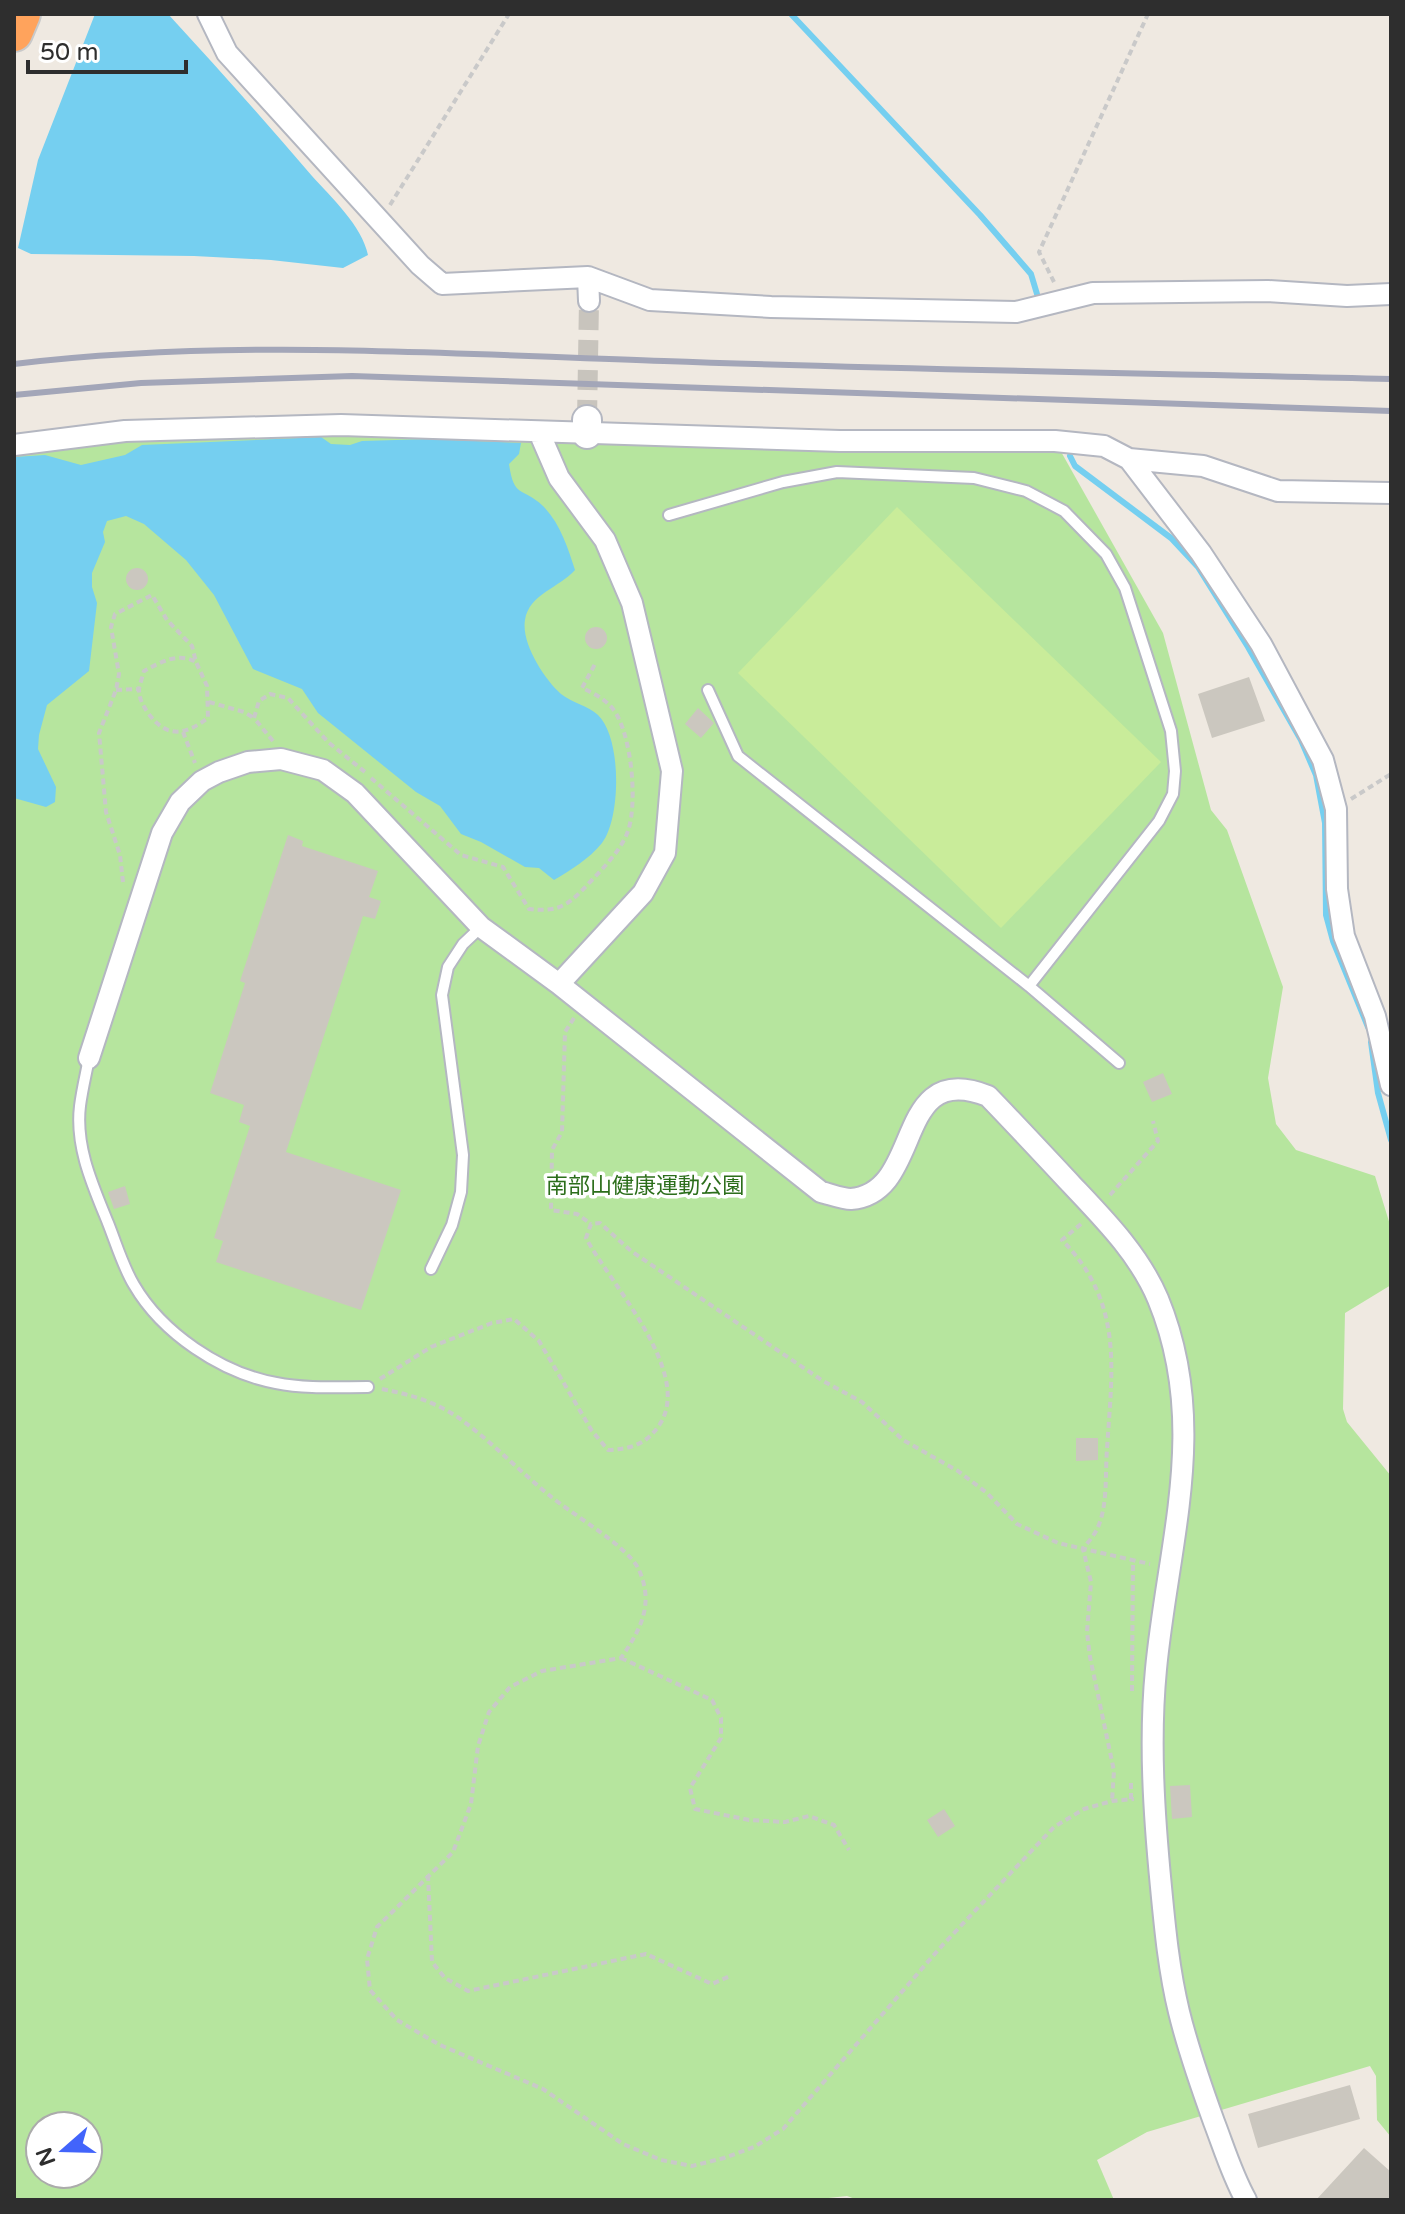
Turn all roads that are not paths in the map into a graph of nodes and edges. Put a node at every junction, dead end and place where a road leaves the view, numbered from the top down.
1 (22, 14) edge
2 (208, 14) edge
3 (14, 33) edge
4 (588, 277) junction
5 (1391, 294) edge
6 (589, 301) tunnel mouth
7 (539, 432) junction
8 (14, 445) edge
9 (1129, 459) junction
10 (1391, 493) edge
11 (669, 515) dead end
12 (708, 690) dead end
13 (481, 927) junction
14 (559, 984) junction
15 (1029, 986) junction
16 (89, 1058) joint
17 (1119, 1063) dead end
18 (1391, 1085) edge
19 (431, 1269) dead end
20 (368, 1387) road end
21 (1246, 2200) edge

1 - 3 highway
2 - 4 street
4 - 5 street
4 - 6 street
7 - 8 street
7 - 9 street
7 - 14 street
9 - 10 street
9 - 18 street
11 - 15 lane
12 - 15 lane
13 - 14 street
13 - 16 street
13 - 19 lane
14 - 21 street
15 - 17 lane
16 - 20 lane

